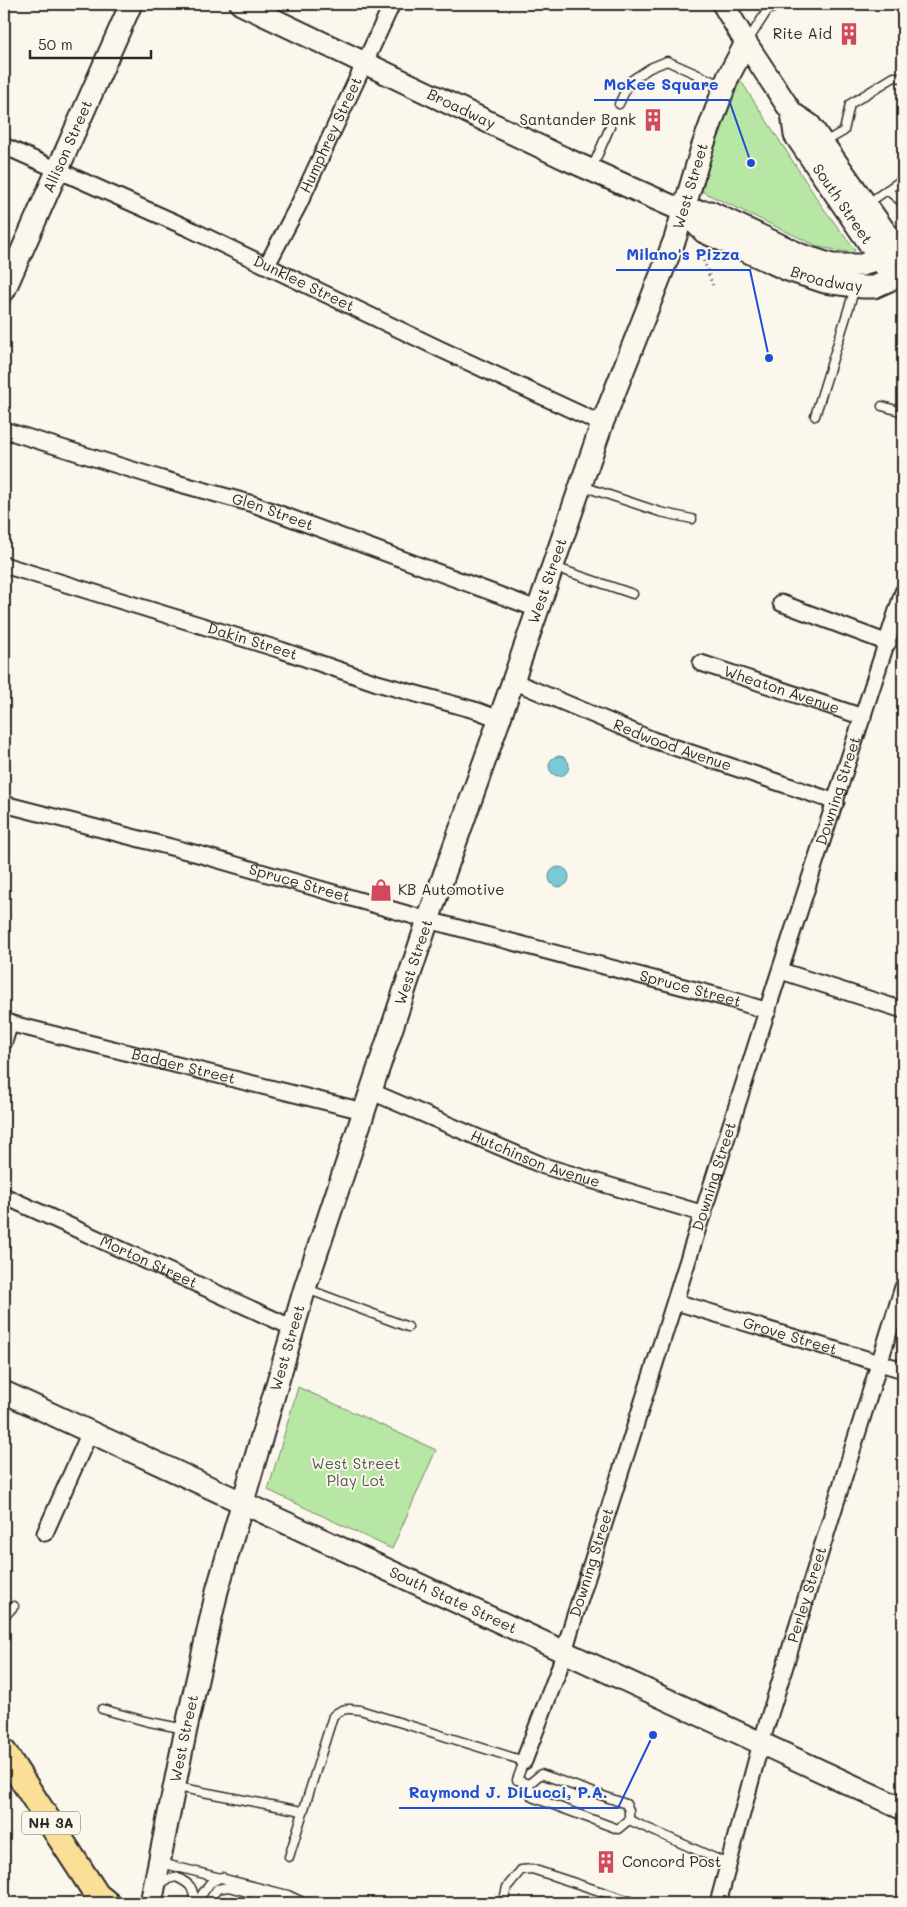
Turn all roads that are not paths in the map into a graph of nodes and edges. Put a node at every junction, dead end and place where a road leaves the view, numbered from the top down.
1 (131, 4) edge
2 (241, 4) edge
3 (392, 4) edge
4 (723, 4) edge
5 (779, 4) edge
6 (766, 7) edge
7 (746, 43) junction
8 (364, 62) junction
9 (903, 78) edge
10 (724, 87) junction
11 (619, 104) dead end
12 (792, 113) junction
13 (610, 127) dead end
14 (823, 144) junction
15 (4, 146) edge
16 (591, 170) junction
17 (56, 171) junction
18 (903, 179) edge
19 (887, 190) junction
20 (903, 203) edge
21 (866, 204) junction
22 (683, 211) junction
23 (901, 251) edge
24 (878, 258) junction
25 (268, 265) junction
26 (900, 281) edge
27 (856, 286) junction
28 (4, 291) edge
29 (882, 406) dead end
30 (903, 412) edge
31 (815, 416) dead end
32 (602, 424) junction
33 (4, 430) edge
34 (580, 485) junction
35 (692, 519) dead end
36 (4, 565) edge
37 (552, 566) junction
38 (903, 592) edge
39 (633, 594) dead end
40 (781, 603) dead end
41 (537, 609) junction
42 (888, 643) junction
43 (701, 663) dead end
44 (513, 681) junction
45 (862, 718) junction
46 (499, 719) junction
47 (836, 802) junction
48 (4, 804) edge
49 (428, 920) junction
50 (781, 971) junction
51 (903, 1010) edge
52 (768, 1011) junction
53 (7, 1023) edge
54 (4, 1042) edge
55 (367, 1101) junction
56 (4, 1196) edge
57 (704, 1214) junction
58 (903, 1287) edge
59 (305, 1288) junction
60 (676, 1302) junction
61 (294, 1328) junction
62 (408, 1328) dead end
63 (879, 1364) junction
64 (903, 1370) edge
65 (4, 1392) edge
66 (90, 1432) junction
67 (243, 1502) junction
68 (45, 1532) dead end
69 (14, 1606) dead end
70 (4, 1617) edge
71 (564, 1651) junction
72 (102, 1709) dead end
73 (186, 1729) junction
74 (761, 1743) junction
75 (4, 1752) edge
76 (524, 1761) junction
77 (529, 1784) junction
78 (174, 1786) junction
79 (903, 1809) edge
80 (302, 1811) junction
81 (629, 1820) junction
82 (289, 1857) dead end
83 (160, 1862) junction
84 (728, 1864) junction
85 (222, 1877) junction
86 (153, 1896) edge
87 (101, 1900) edge
88 (196, 1903) edge
89 (210, 1903) edge
90 (290, 1903) edge
91 (305, 1903) edge
92 (503, 1903) edge
93 (636, 1903) edge
94 (718, 1903) edge

1 - 17 street, Allison Street
2 - 8 street, Broadway
3 - 8 street, Humphrey Street
4 - 7 street, South Street
5 - 6 lane
6 - 7 lane
7 - 10 street, West Street
7 - 12 street, South Street
8 - 16 street, Broadway
8 - 25 street, Humphrey Street
9 - 14 lane
10 - 11 lane
10 - 22 street, West Street
12 - 14 street, South Street
12 - 24 street, South Street
13 - 16 lane
14 - 21 street, South Street
15 - 17 street, Dunklee Street
16 - 22 street, Broadway
17 - 25 street, Dunklee Street
17 - 28 street, Allison Street
18 - 19 lane
19 - 20 lane
19 - 21 lane
21 - 23 street, South Street
22 - 24 street, Broadway
22 - 27 street, Broadway
22 - 32 street, West Street
23 - 24 street, Broadway
24 - 26 street, South Street
25 - 32 street, Dunklee Street
26 - 27 street, Broadway
27 - 31 lane
29 - 30 lane
32 - 34 street, West Street
33 - 41 street, Glen Street
34 - 35 lane
34 - 37 street, West Street
36 - 46 street, Dakin Street
37 - 39 lane
37 - 41 street, West Street
38 - 42 street, Downing Street
40 - 42 street
41 - 44 street, West Street
42 - 45 street, Downing Street
43 - 45 street, Wheaton Avenue
44 - 46 street, West Street
44 - 47 street, Redwood Avenue
45 - 47 street, Downing Street
46 - 49 street, West Street
47 - 50 street, Downing Street
48 - 49 street, Spruce Street
49 - 52 street, Spruce Street
49 - 55 street, West Street
50 - 51 street
50 - 52 street, Downing Street
52 - 57 street, Downing Street
53 - 54 street
53 - 55 street, Badger Street
55 - 57 street, Hutchinson Avenue
55 - 59 street, West Street
56 - 61 street, Morton Street
57 - 60 street, Downing Street
58 - 63 street, Perley Street
59 - 61 street, West Street
59 - 62 lane
60 - 63 street, Grove Street
60 - 71 street, Downing Street
61 - 67 street, West Street
63 - 64 street, Grove Street
63 - 74 street, Perley Street
65 - 66 street, South State Street
66 - 67 street, South State Street
66 - 68 street
67 - 71 street, South State Street
67 - 73 street, West Street
69 - 70 lane
71 - 74 street, South State Street
71 - 76 street, Downing Street
72 - 73 lane
73 - 78 street, West Street
74 - 79 street, South State Street
74 - 84 street, Perley Street
75 - 87 main road, NH 3A
76 - 77 lane
76 - 80 lane
77 - 81 lane
77 - 81 lane
78 - 80 lane
78 - 83 street, West Street
80 - 82 lane
81 - 84 lane
83 - 85 lane
83 - 86 street, West Street
84 - 94 street, Perley Street
85 - 88 lane
85 - 91 lane
86 - 88 lane
89 - 90 lane
92 - 93 lane

